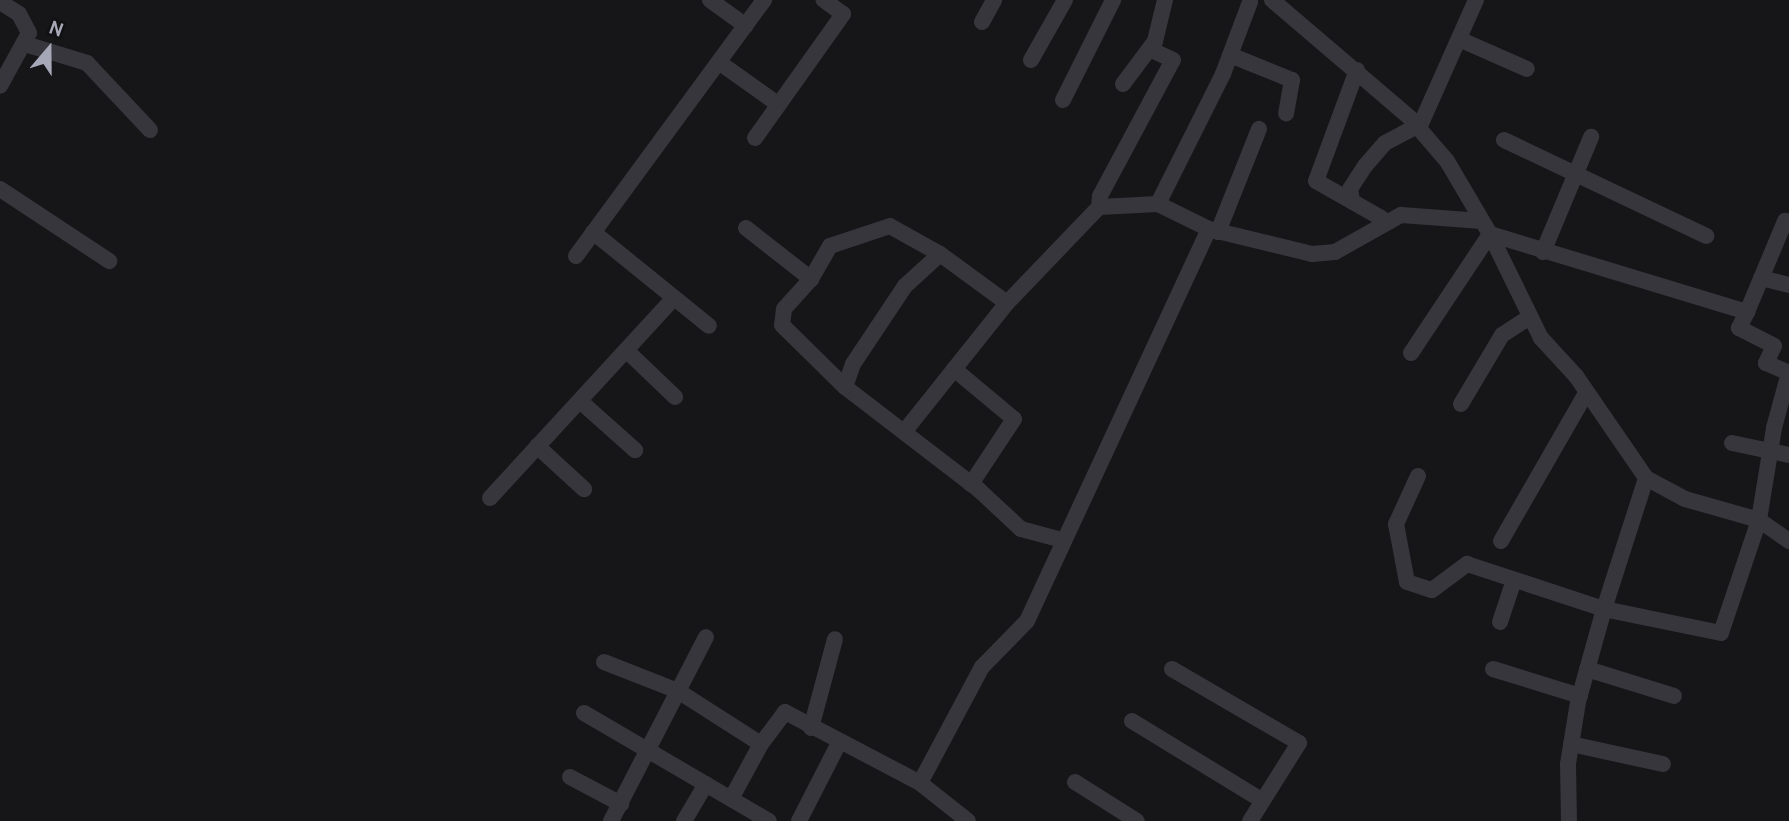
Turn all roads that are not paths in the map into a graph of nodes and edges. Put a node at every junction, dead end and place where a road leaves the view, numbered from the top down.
1 (710, 0) edge
2 (764, 0) edge
3 (824, 0) edge
4 (994, 0) edge
5 (1065, 0) edge
6 (1113, 0) edge
7 (1165, 0) edge
8 (1476, 0) edge
9 (1249, 1) edge
10 (1274, 1) edge
11 (0, 2) edge
12 (982, 22) dead end
13 (746, 26) junction
14 (1459, 39) junction
15 (25, 44) junction
16 (1149, 49) junction
17 (1230, 55) junction
18 (1031, 60) dead end
19 (720, 63) junction
20 (1527, 69) dead end
21 (1357, 70) junction
22 (1123, 84) dead end
23 (0, 86) edge
24 (1063, 100) dead end
25 (779, 105) junction
26 (1286, 113) dead end
27 (1418, 127) junction
28 (1259, 129) dead end
29 (150, 130) dead end
30 (1591, 137) dead end
31 (755, 138) dead end
32 (1504, 140) dead end
33 (1579, 173) junction
34 (0, 189) edge
35 (1352, 201) junction
36 (1158, 204) junction
37 (1099, 208) junction
38 (1785, 221) dead end
39 (1383, 225) junction
40 (1486, 227) junction
41 (746, 228) dead end
42 (1214, 231) junction
43 (593, 232) junction
44 (1706, 236) dead end
45 (1543, 252) junction
46 (940, 254) junction
47 (576, 256) dead end
48 (109, 261) dead end
49 (1761, 278) junction
50 (811, 279) junction
51 (1789, 285) edge
52 (674, 298) junction
53 (1007, 303) junction
54 (1747, 312) junction
55 (1530, 317) junction
56 (709, 326) dead end
57 (626, 350) junction
58 (1411, 353) dead end
59 (954, 369) junction
60 (1788, 378) edge
61 (845, 387) junction
62 (1586, 393) junction
63 (675, 397) dead end
64 (580, 401) junction
65 (1461, 404) dead end
66 (904, 432) junction
67 (1732, 443) dead end
68 (537, 446) junction
69 (635, 450) dead end
70 (1771, 455) junction
71 (1789, 455) edge
72 (1418, 476) dead end
73 (1646, 478) junction
74 (971, 484) junction
75 (584, 489) dead end
76 (490, 498) dead end
77 (1759, 520) junction
78 (1062, 540) junction
79 (1501, 541) dead end
80 (1789, 541) edge
81 (1514, 580) junction
82 (1604, 609) junction
83 (1500, 622) dead end
84 (706, 637) dead end
85 (835, 639) dead end
86 (604, 662) dead end
87 (1172, 669) dead end
88 (1493, 669) dead end
89 (1587, 669) junction
90 (678, 691) junction
91 (1580, 696) junction
92 (1674, 696) dead end
93 (584, 713) dead end
94 (1132, 721) dead end
95 (811, 728) junction
96 (839, 743) junction
97 (761, 744) junction
98 (1571, 744) junction
99 (649, 751) junction
100 (1662, 764) dead end
101 (570, 777) dead end
102 (1075, 782) dead end
103 (920, 783) junction
104 (706, 784) junction
105 (731, 799) junction
106 (1263, 801) junction
107 (621, 804) junction
108 (962, 819) edge
109 (611, 821) edge
110 (684, 821) edge
111 (769, 821) edge
112 (799, 821) edge
113 (1137, 821) edge
114 (1250, 821) edge
115 (1569, 821) edge

1 - 13 street
2 - 13 street
3 - 25 street
4 - 12 street
5 - 18 street
6 - 24 street
7 - 16 street
8 - 14 street
9 - 17 street
10 - 21 street
11 - 15 street
13 - 19 street
14 - 20 street
14 - 27 street
15 - 23 street
15 - 29 street
16 - 22 street
16 - 37 street
17 - 26 street
17 - 36 street
19 - 25 street
19 - 43 street
21 - 27 street
21 - 35 street
25 - 31 street
27 - 35 street
27 - 40 street
28 - 42 street
30 - 33 street
32 - 33 street
33 - 44 street
33 - 45 street
34 - 48 street
35 - 39 street
36 - 37 street
36 - 42 street
37 - 53 street
38 - 49 street
39 - 40 street
39 - 42 street
40 - 45 street
40 - 55 street
40 - 58 street
41 - 50 street
42 - 78 street
43 - 47 street
43 - 52 street
45 - 54 street
46 - 50 street
46 - 53 street
46 - 61 street
49 - 51 street
49 - 54 street
50 - 61 street
52 - 56 street
52 - 57 street
53 - 59 street
54 - 60 street
55 - 62 street
55 - 65 street
57 - 63 street
57 - 64 street
59 - 66 street
59 - 74 street
60 - 70 street
61 - 66 street
62 - 73 street
62 - 79 street
64 - 68 street
64 - 69 street
66 - 74 street
67 - 70 street
68 - 75 street
68 - 76 street
70 - 71 street
70 - 77 street
72 - 81 street
73 - 77 street
73 - 82 street
74 - 78 street
77 - 80 street
77 - 82 street
78 - 103 street
81 - 82 street
81 - 83 street
82 - 89 street
84 - 90 street
85 - 95 street
86 - 90 street
87 - 106 street
88 - 91 street
89 - 91 street
89 - 92 street
90 - 97 street
90 - 99 street
91 - 98 street
93 - 99 street
94 - 106 street
95 - 96 street
95 - 97 street
96 - 103 street
96 - 112 street
97 - 105 street
98 - 100 street
98 - 115 street
99 - 104 street
99 - 107 street
101 - 107 street
102 - 113 street
103 - 108 street
104 - 105 street
104 - 110 street
105 - 111 street
106 - 114 street
107 - 109 street

